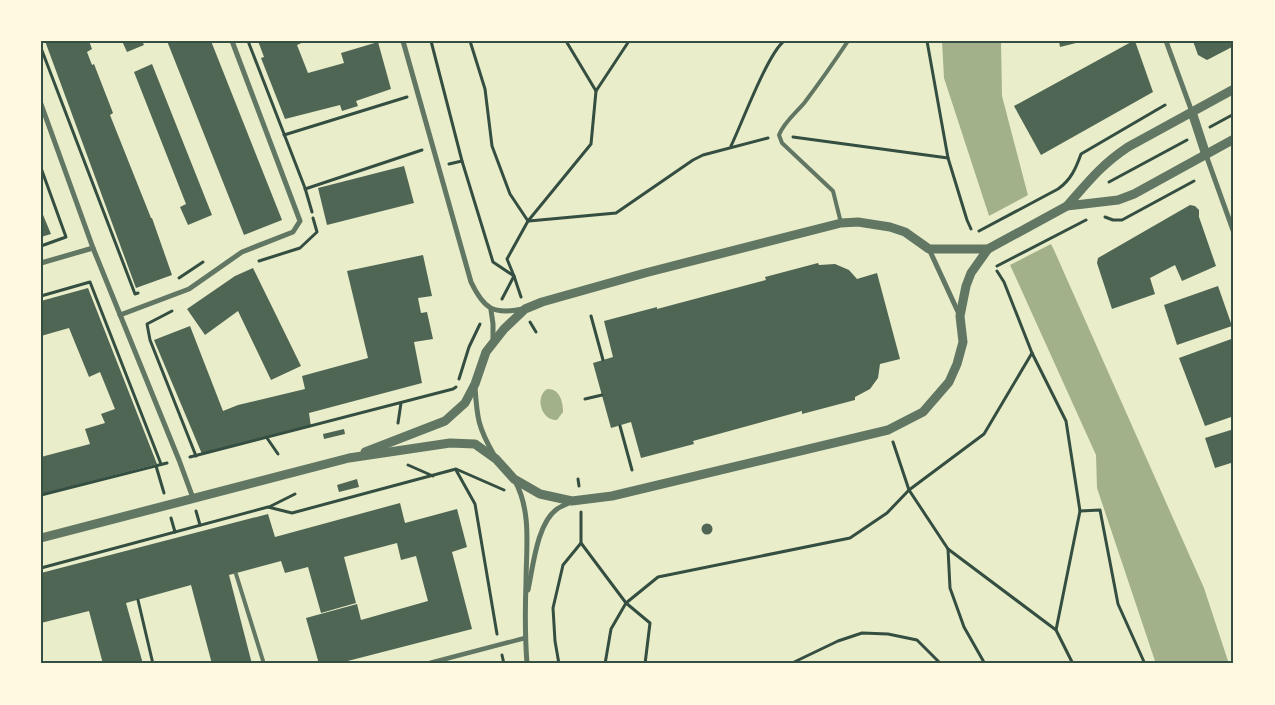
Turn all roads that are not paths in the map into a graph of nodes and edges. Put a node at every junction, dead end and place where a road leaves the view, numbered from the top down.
1 (232, 41) edge
2 (403, 41) edge
3 (848, 41) edge
4 (1166, 41) edge
5 (1234, 89) edge
6 (41, 104) edge
7 (1192, 112) junction
8 (1234, 139) edge
9 (1206, 154) junction
10 (1067, 206) junction
11 (841, 223) junction
12 (1234, 234) edge
13 (92, 248) junction
14 (988, 248) junction
15 (929, 249) junction
16 (41, 263) edge
17 (525, 309) junction
18 (491, 310) junction
19 (120, 315) junction
20 (960, 316) junction
21 (493, 343) junction
22 (475, 384) junction
23 (349, 458) junction
24 (496, 459) junction
25 (514, 479) junction
26 (193, 498) junction
27 (576, 501) junction
28 (41, 538) edge
29 (236, 574) dead end
30 (525, 603) junction
31 (525, 638) junction
32 (264, 664) edge
33 (426, 664) edge
34 (527, 664) edge

1 - 19 street
2 - 18 street
3 - 11 lane
4 - 7 street
5 - 7 street
6 - 13 street
7 - 9 street
7 - 10 street
8 - 9 street
9 - 10 street
9 - 12 street
10 - 14 street
11 - 15 street
11 - 17 street
13 - 16 street
13 - 19 street
14 - 15 street
14 - 20 street
15 - 20 street
17 - 18 street
17 - 21 street
18 - 21 street
19 - 26 street
20 - 27 street
21 - 22 street
22 - 23 street
22 - 24 street
23 - 24 street
23 - 26 street
24 - 25 street
25 - 27 street
25 - 30 street
26 - 28 street
27 - 30 street
29 - 32 lane
30 - 31 street
31 - 33 street
31 - 34 street

